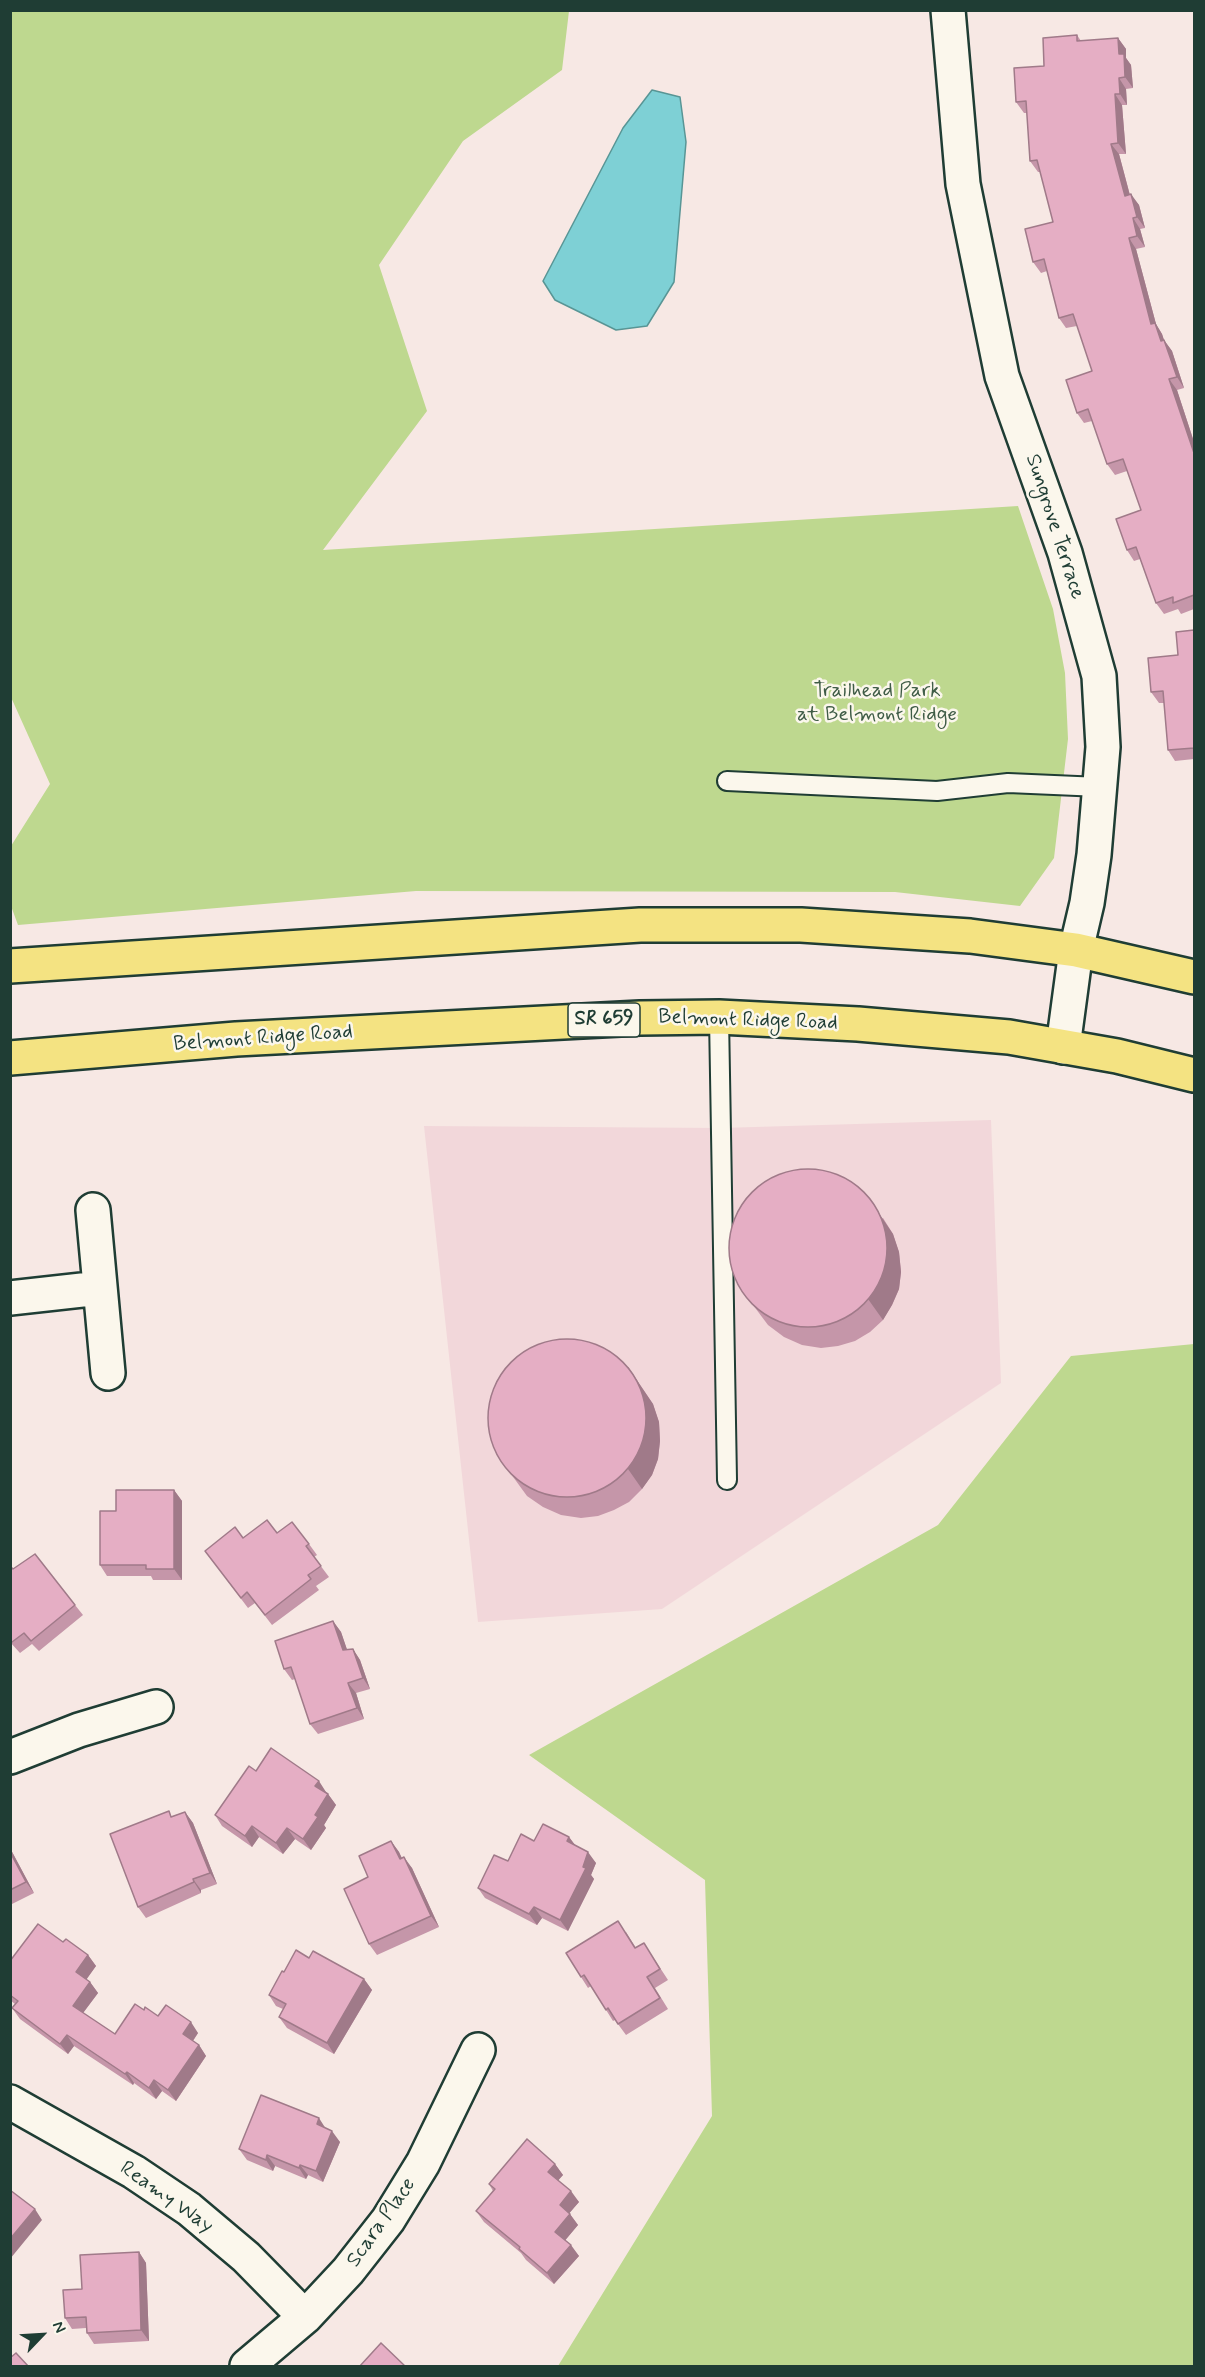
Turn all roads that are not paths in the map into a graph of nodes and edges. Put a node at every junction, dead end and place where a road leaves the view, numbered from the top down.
1 (948, 10) edge
2 (727, 781) dead end
3 (1100, 787) junction
4 (1076, 950) junction
5 (10, 966) edge
6 (1194, 977) edge
7 (719, 1017) junction
8 (1063, 1047) junction
9 (10, 1059) edge
10 (1194, 1075) edge
11 (93, 1210) dead end
12 (100, 1288) junction
13 (10, 1298) edge
14 (108, 1372) dead end
15 (727, 1480) dead end
16 (156, 1707) dead end
17 (10, 1757) edge
18 (478, 2050) dead end
19 (10, 2102) edge
20 (304, 2317) junction
21 (247, 2367) edge

1 - 3 street, Sungrove Terrace
2 - 3 lane
3 - 4 street, Sungrove Terrace
4 - 5 main road
4 - 6 main road
4 - 8 street, Sungrove Terrace
7 - 8 main road, Belmont Ridge Road / SR 659
7 - 9 main road, Belmont Ridge Road / SR 659
7 - 15 lane
8 - 10 main road, Belmont Ridge Road / SR 659
11 - 12 street
12 - 13 street
12 - 14 street
16 - 17 street
18 - 20 street, Scara Place
19 - 20 street, Reamy Way
20 - 21 street, Scara Place

